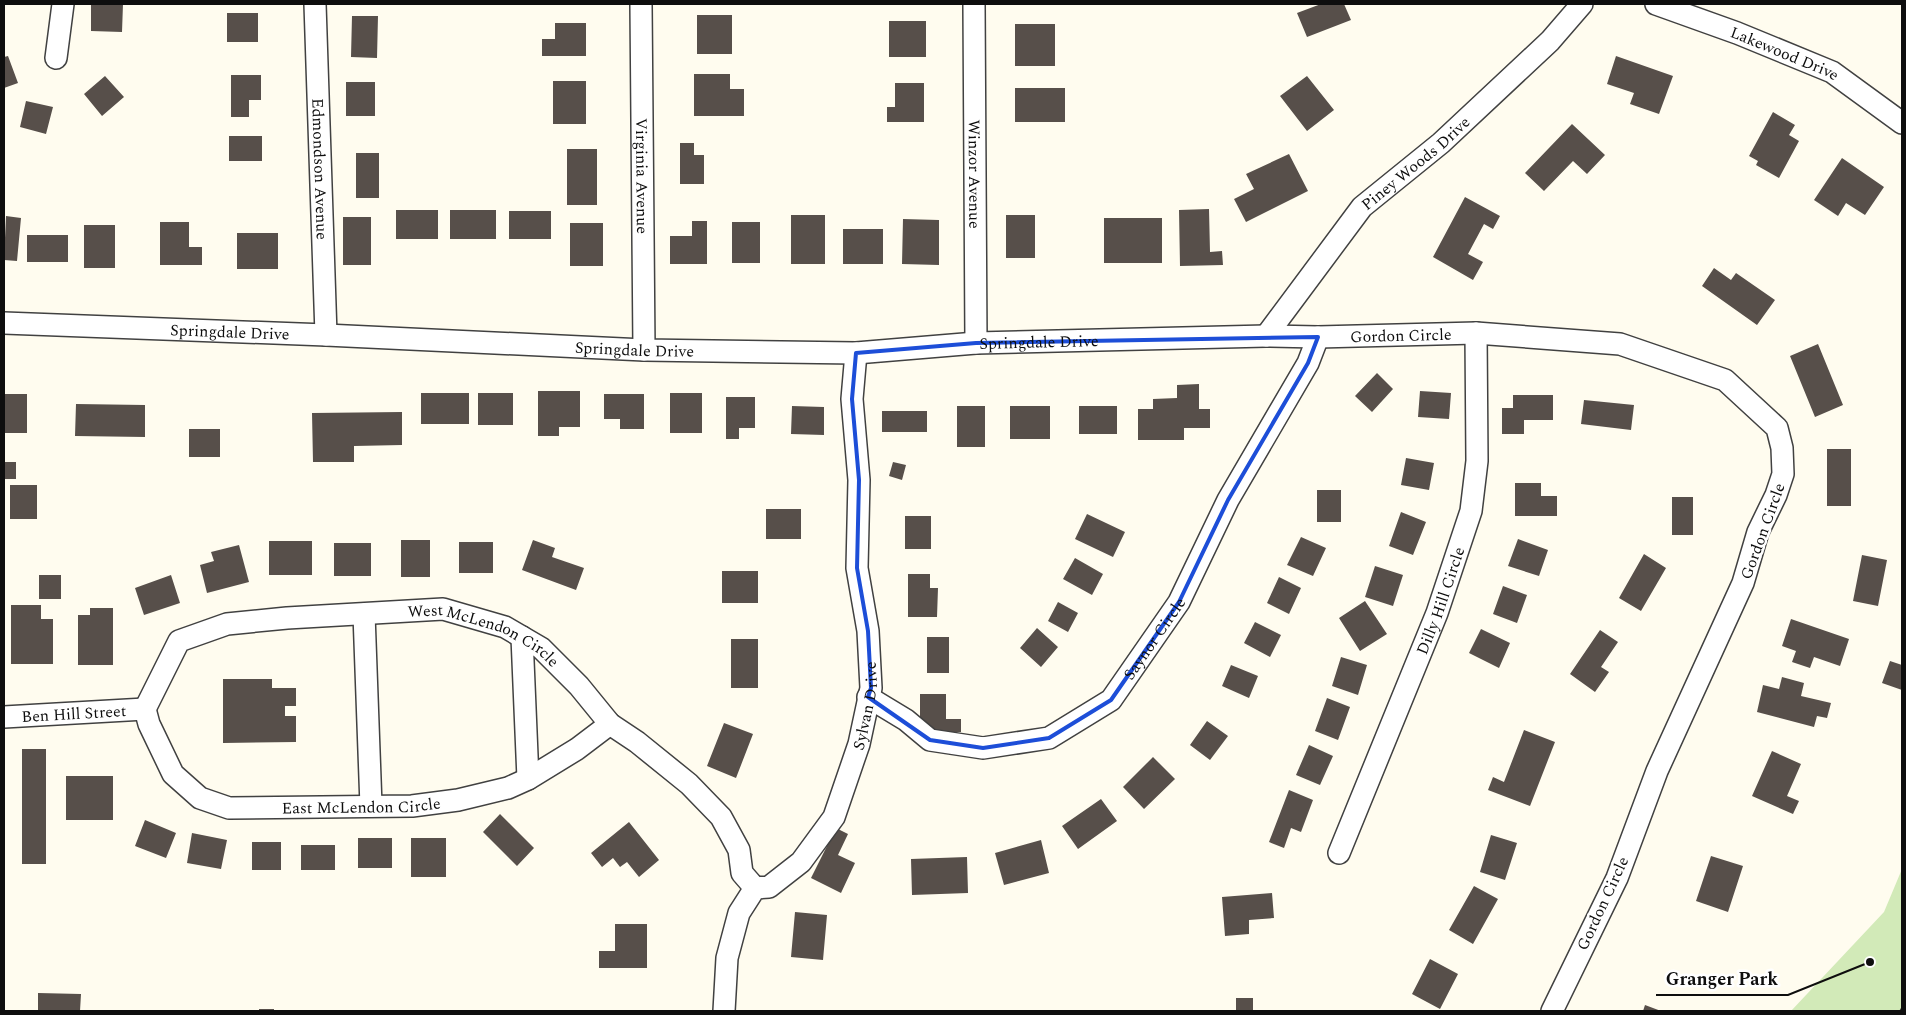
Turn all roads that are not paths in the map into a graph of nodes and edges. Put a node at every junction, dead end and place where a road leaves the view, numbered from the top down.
1 (62, 4) edge
2 (315, 4) edge
3 (641, 4) edge
4 (974, 4) edge
5 (1582, 4) edge
6 (1656, 4) edge
7 (56, 58) dead end
8 (1902, 123) edge
9 (4, 323) edge
10 (1476, 333) junction
11 (326, 335) junction
12 (1266, 336) junction
13 (1318, 337) junction
14 (976, 343) junction
15 (644, 350) junction
16 (856, 352) junction
17 (364, 614) junction
18 (522, 637) junction
19 (868, 697) junction
20 (145, 709) junction
21 (4, 717) edge
22 (610, 724) junction
23 (528, 779) junction
24 (371, 806) junction
25 (1339, 853) dead end
26 (755, 888) junction
27 (724, 1011) edge
28 (1552, 1011) edge

1 - 7 street
2 - 11 street, Edmondson Avenue
3 - 15 street, Virginia Avenue
4 - 14 street, Winzor Avenue
5 - 12 street, Piney Woods Drive
6 - 8 street, Lakewood Drive
9 - 11 street, Springdale Drive
10 - 13 street, Gordon Circle
10 - 25 street, Dilly Hill Circle
10 - 28 street, Gordon Circle
11 - 15 street, Springdale Drive
12 - 13 street, Gordon Circle
12 - 14 street, Springdale Drive
13 - 19 street, Saynor Circle
14 - 16 street, Springdale Drive
15 - 16 street, Springdale Drive
16 - 19 street, Sylvan Drive
17 - 18 street, West McLendon Circle
17 - 20 street, West McLendon Circle
17 - 24 street
18 - 22 street, West McLendon Circle
18 - 23 street
19 - 26 street, Sylvan Drive
20 - 21 street, Ben Hill Street
20 - 24 street, East McLendon Circle
22 - 23 street, East McLendon Circle
22 - 26 street, West McLendon Circle
23 - 24 street, East McLendon Circle
26 - 27 street

